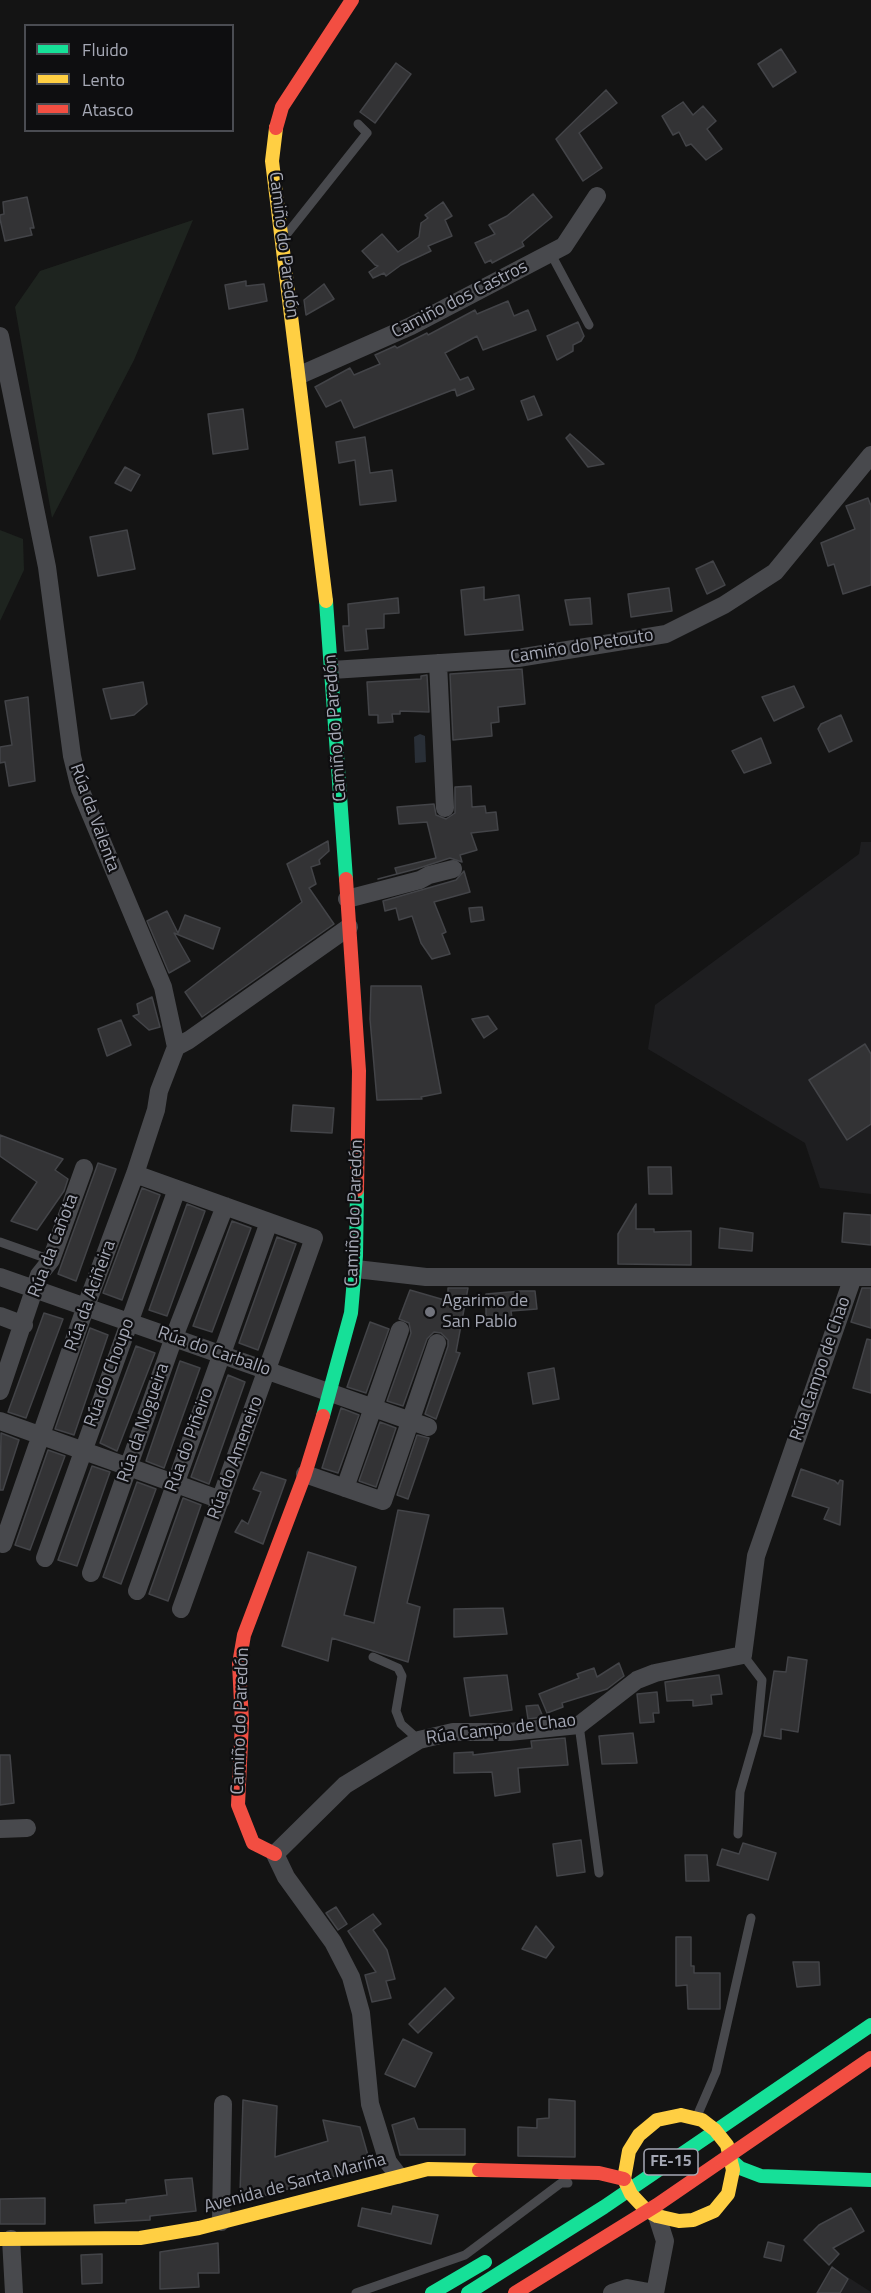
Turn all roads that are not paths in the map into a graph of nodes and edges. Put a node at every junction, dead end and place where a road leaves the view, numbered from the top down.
1 (352, 0) edge
2 (358, 124) dead end
3 (597, 196) dead end
4 (283, 240) junction
5 (551, 254) junction
6 (589, 325) dead end
7 (0, 336) edge
8 (300, 375) junction
9 (871, 455) edge
10 (438, 663) junction
11 (332, 670) junction
12 (445, 808) dead end
13 (453, 869) dead end
14 (347, 899) junction
15 (349, 927) junction
16 (176, 1047) junction
17 (84, 1168) dead end
18 (135, 1174) junction
19 (177, 1189) junction
20 (225, 1206) junction
21 (269, 1222) junction
22 (0, 1242) edge
23 (51, 1260) junction
24 (356, 1269) junction
25 (0, 1277) edge
26 (852, 1277) junction
27 (871, 1277) edge
28 (34, 1289) junction
29 (86, 1306) junction
30 (0, 1316) edge
31 (128, 1321) junction
32 (24, 1325) junction
33 (400, 1330) dead end
34 (174, 1337) junction
35 (437, 1343) dead end
36 (220, 1354) junction
37 (268, 1370) junction
38 (0, 1391) edge
39 (329, 1394) junction
40 (374, 1407) junction
41 (410, 1420) junction
42 (0, 1421) edge
43 (428, 1427) dead end
44 (42, 1436) junction
45 (82, 1450) junction
46 (129, 1467) junction
47 (305, 1474) junction
48 (174, 1483) junction
49 (345, 1488) junction
50 (221, 1500) junction
51 (3, 1544) dead end
52 (45, 1558) dead end
53 (91, 1573) dead end
54 (137, 1591) dead end
55 (181, 1610) dead end
56 (743, 1655) junction
57 (373, 1657) dead end
58 (579, 1725) junction
59 (418, 1740) junction
60 (27, 1828) dead end
61 (0, 1829) edge
62 (738, 1834) dead end
63 (275, 1854) junction
64 (599, 1873) dead end
65 (751, 1918) dead end
66 (871, 2025) edge
67 (871, 2058) edge
68 (224, 2104) dead end
69 (699, 2119) junction
70 (627, 2158) junction
71 (731, 2160) junction
72 (578, 2165) junction
73 (598, 2173) junction
74 (398, 2175) junction
75 (761, 2176) junction
76 (624, 2179) junction
77 (871, 2180) edge
78 (730, 2189) junction
79 (604, 2207) junction
80 (657, 2211) junction
81 (686, 2221) junction
82 (221, 2222) junction
83 (534, 2234) dead end
84 (5, 2239) edge
85 (664, 2250) junction
86 (495, 2256) dead end
87 (14, 2293) edge
88 (356, 2293) edge
89 (432, 2293) edge
90 (468, 2293) edge
91 (515, 2293) edge
92 (542, 2293) edge
93 (612, 2293) edge
94 (654, 2293) edge

1 - 4 main road, Camiño do Paredón
2 - 4 lane
3 - 5 street, Camiño dos Castros
4 - 8 main road, Camiño do Paredón
5 - 6 lane
5 - 8 street, Camiño dos Castros
7 - 16 street, Rúa da Valenta
8 - 11 main road, Camiño do Paredón
9 - 10 street, Camiño do Petouto
10 - 11 street, Camiño do Petouto
10 - 12 street
11 - 14 main road, Camiño do Paredón
13 - 14 street
14 - 15 main road, Camiño do Paredón
15 - 16 street
15 - 24 main road, Camiño do Paredón
16 - 18 street, Rúa da Aciñeira
17 - 23 street, Rúa da Cañota
18 - 19 street
18 - 29 street, Rúa da Aciñeira
19 - 20 street
19 - 31 street, Rúa do Choupo
20 - 21 street
20 - 34 street, Rúa da Nogueira
21 - 36 street, Rúa do Piñeiro
21 - 37 street, Rúa do Ameneiro
22 - 23 lane
23 - 28 street, Rúa da Cañota
24 - 26 street, Rúa Campo de Chao
24 - 39 main road, Camiño do Paredón
25 - 28 street, Rúa do Carballo
26 - 27 street, Rúa Campo de Chao
26 - 56 street, Rúa Campo de Chao
28 - 29 street, Rúa do Carballo
28 - 32 street, Rúa da Cañota
29 - 31 street, Rúa do Carballo
29 - 44 street, Rúa da Aciñeira
30 - 32 street
31 - 34 street, Rúa do Carballo
31 - 45 street, Rúa do Choupo
32 - 38 street, Rúa da Cañota
33 - 40 street
34 - 36 street, Rúa do Carballo
34 - 46 street, Rúa da Nogueira
35 - 41 street
36 - 37 street, Rúa do Carballo
36 - 48 street, Rúa do Piñeiro
37 - 39 street, Rúa do Carballo
37 - 50 street, Rúa do Ameneiro
39 - 40 street, Rúa do Carballo
39 - 47 main road, Camiño do Paredón
40 - 41 street, Rúa do Carballo
40 - 49 street
41 - 43 street, Rúa do Carballo
41 - 49 street
42 - 44 street
44 - 45 street
44 - 51 street, Rúa da Aciñeira
45 - 46 street
45 - 52 street, Rúa do Choupo
46 - 48 street
46 - 53 street, Rúa da Nogueira
47 - 49 street
47 - 63 main road, Camiño do Paredón
48 - 50 street
48 - 54 street, Rúa do Piñeiro
50 - 55 street, Rúa do Ameneiro
56 - 58 street, Rúa Campo de Chao
56 - 62 lane
57 - 59 lane
58 - 59 street, Rúa Campo de Chao
58 - 64 lane
59 - 63 street, Rúa Campo de Chao
60 - 61 street
63 - 74 street
65 - 69 lane
66 - 79 main road, FE-15
67 - 80 main road, FE-15
68 - 82 street
69 - 70 main road
69 - 71 main road
70 - 73 main road, Avenida de Santa Mariña
70 - 76 main road
71 - 75 main road
71 - 78 main road
72 - 73 main road, Avenida de Santa Mariña
72 - 74 main road, Avenida de Santa Mariña
72 - 88 lane
73 - 76 main road, Avenida de Santa Mariña
74 - 82 main road, Avenida de Santa Mariña
75 - 77 main road
75 - 78 main road
76 - 80 main road
78 - 81 main road
79 - 83 main road
79 - 90 main road, FE-15
80 - 81 main road
80 - 85 street
80 - 91 main road, FE-15
80 - 92 main road
81 - 85 street
82 - 84 main road, Avenida de Santa Mariña
84 - 87 street
85 - 94 street
86 - 89 main road
93 - 94 street

